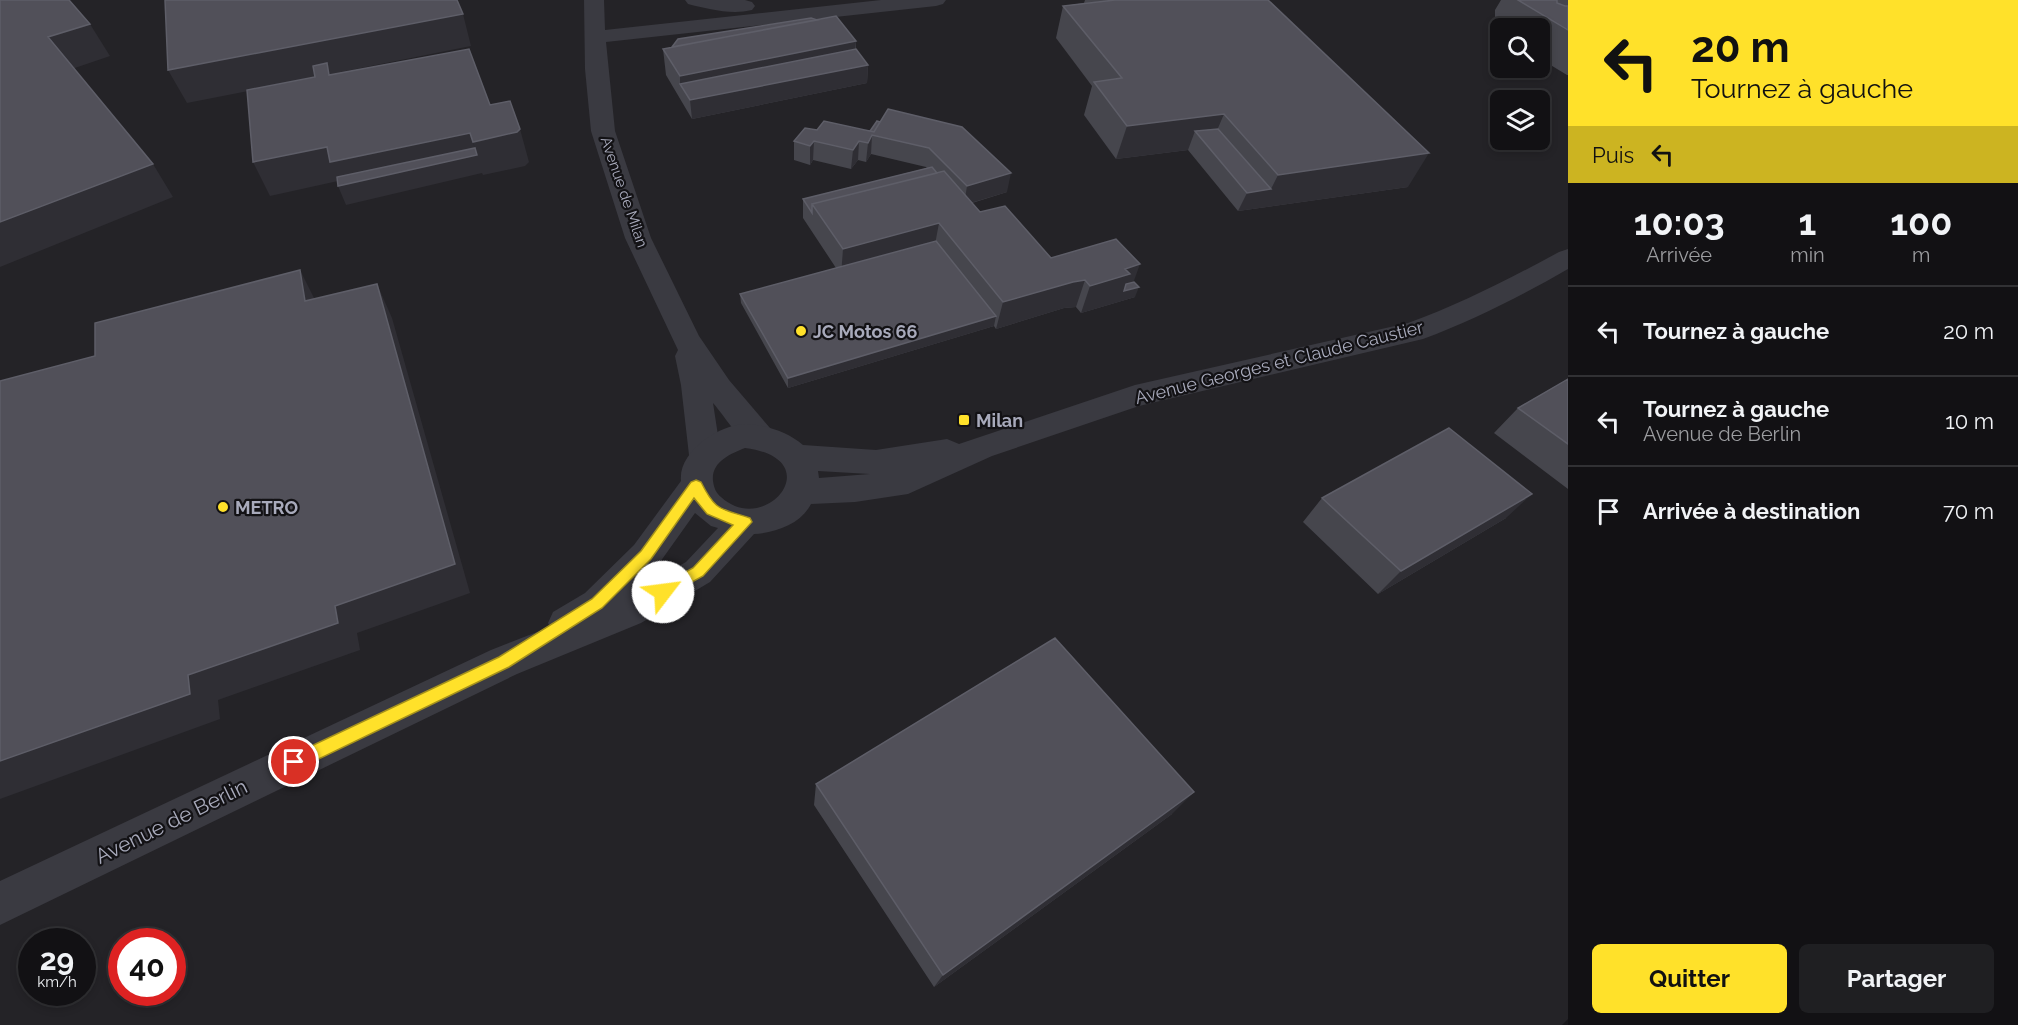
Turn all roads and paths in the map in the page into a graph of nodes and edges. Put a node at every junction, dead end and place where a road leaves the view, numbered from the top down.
1 (594, 0) edge
2 (695, 0) edge
3 (842, 0) edge
4 (936, 0) edge
5 (595, 37) junction
6 (1568, 258) edge
7 (686, 339) junction
8 (759, 436) junction
9 (981, 447) junction
10 (796, 457) junction
11 (700, 470) junction
12 (801, 492) junction
13 (745, 522) junction
14 (504, 662) junction
15 (0, 903) edge

1 - 5 street, Avenue de Milan
2 - 3 street
4 - 5 street
5 - 7 street, Avenue de Milan
6 - 9 street, Avenue Georges et Claude Caustier
7 - 8 street, Avenue de Milan
7 - 11 street, Avenue de Milan
8 - 10 street
8 - 11 street
9 - 10 street, Avenue Georges et Claude Caustier
9 - 12 street, Avenue Georges et Claude Caustier
10 - 12 street
11 - 13 street
11 - 14 street, Avenue de Berlin
12 - 13 street
13 - 14 street, Avenue de Berlin
14 - 15 street, Avenue de Berlin

